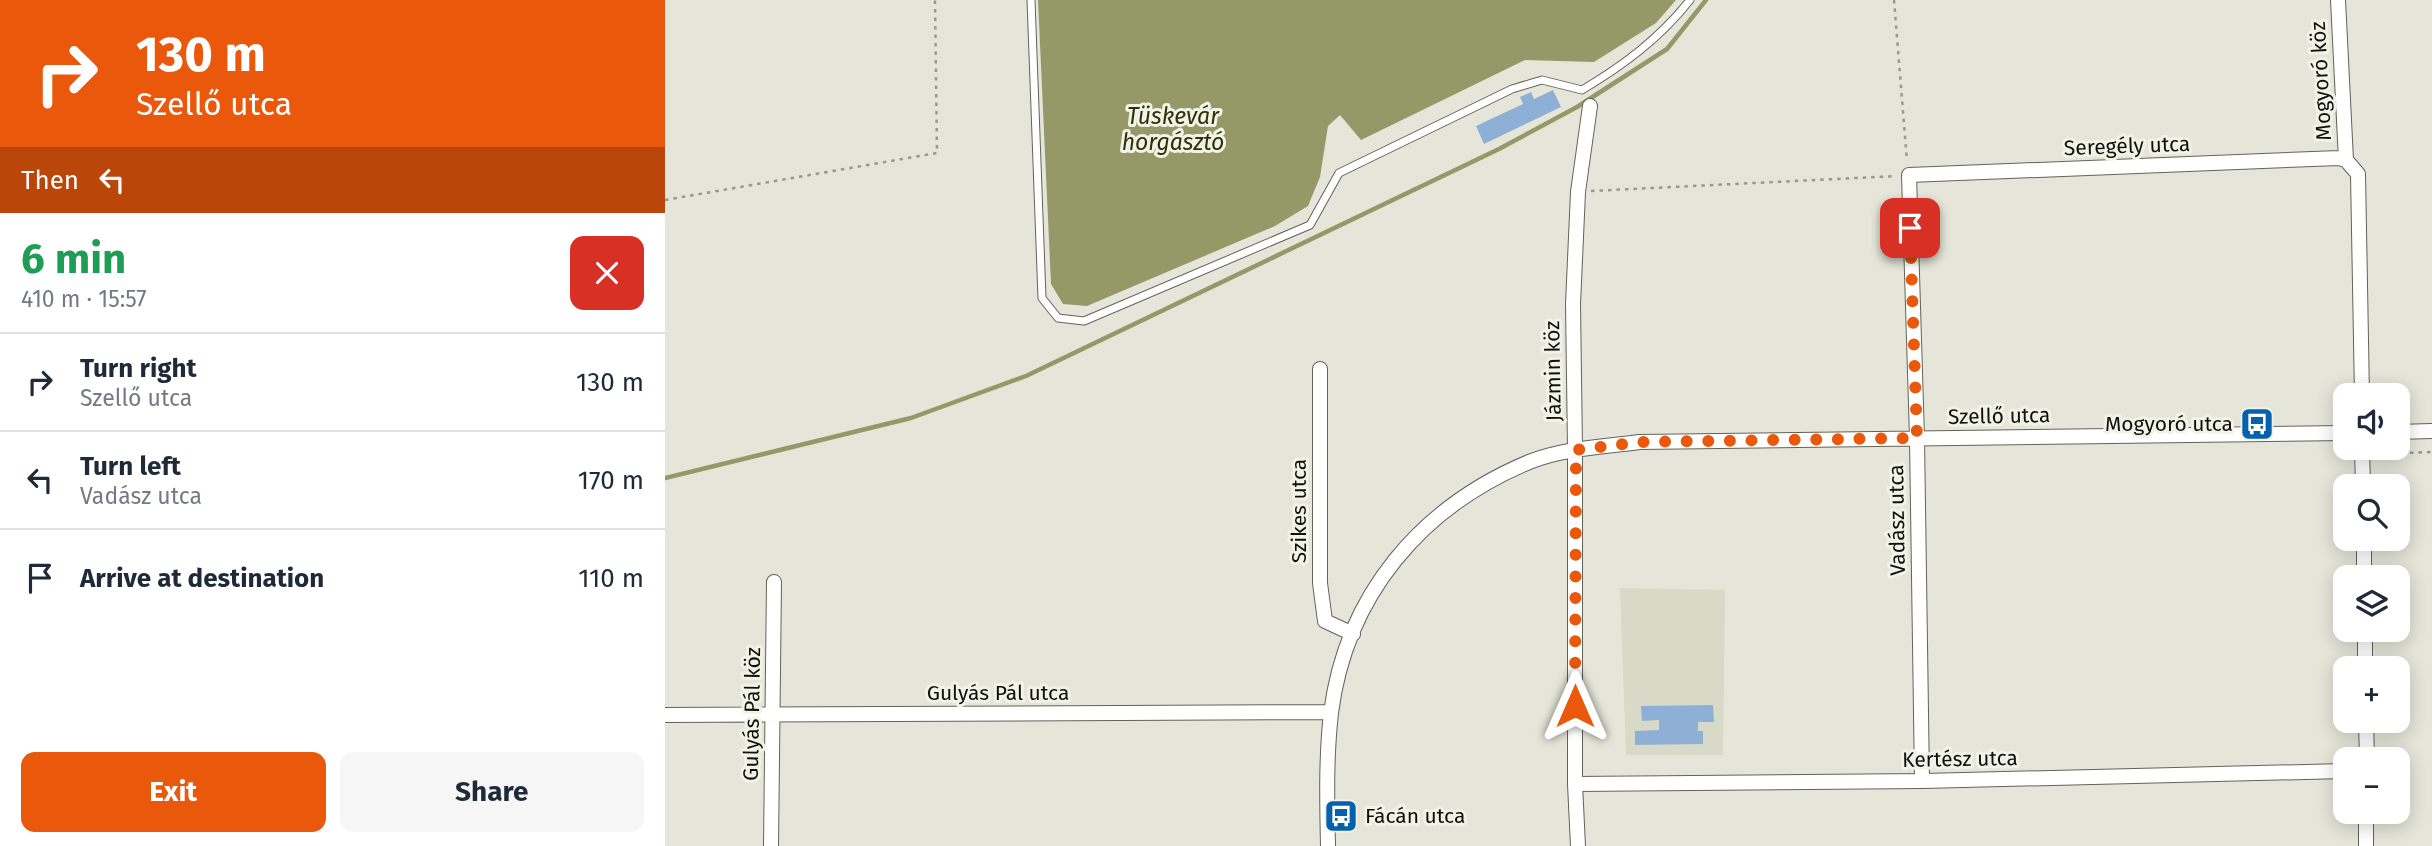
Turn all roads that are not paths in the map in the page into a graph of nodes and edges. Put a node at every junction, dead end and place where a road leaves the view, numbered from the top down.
1 (1031, 0) edge
2 (1690, 0) edge
3 (2338, 0) edge
4 (1582, 90) junction
5 (1590, 106) joint
6 (2346, 160) junction
7 (1909, 175) joint
8 (1320, 369) dead end
9 (2362, 383) edge
10 (2432, 431) edge
11 (2410, 432) edge
12 (2333, 433) edge
13 (1917, 438) junction
14 (1576, 450) junction
15 (774, 582) dead end
16 (1353, 634) junction
17 (1331, 712) junction
18 (665, 715) edge
19 (773, 716) junction
20 (2333, 771) edge
21 (1922, 781) junction
22 (1575, 784) junction
23 (2366, 824) edge
24 (771, 846) edge
25 (1328, 846) edge
26 (1578, 846) edge
27 (2366, 846) edge

1 - 4 lane
2 - 4 lane
3 - 6 street, Mogyoró köz
4 - 5 lane
5 - 14 street, Jázmin köz
6 - 7 street, Seregély utca
6 - 9 street
7 - 13 street, Vadász utca
8 - 16 street, Szikes utca
10 - 11 street
12 - 13 street, Szellő utca
13 - 14 street, Szellő utca
13 - 21 street, Vadász utca
14 - 16 street, Szellő utca
14 - 22 street, Jázmin köz
15 - 19 street, Gulyás Pál köz
16 - 17 street, Szellő utca
17 - 19 street, Gulyás Pál utca
17 - 25 street
18 - 19 street, Gulyás Pál utca
19 - 24 street, Gulyás Pál köz
20 - 21 street, Kertész utca
21 - 22 street, Kertész utca
22 - 26 street, Jázmin köz
23 - 27 street

